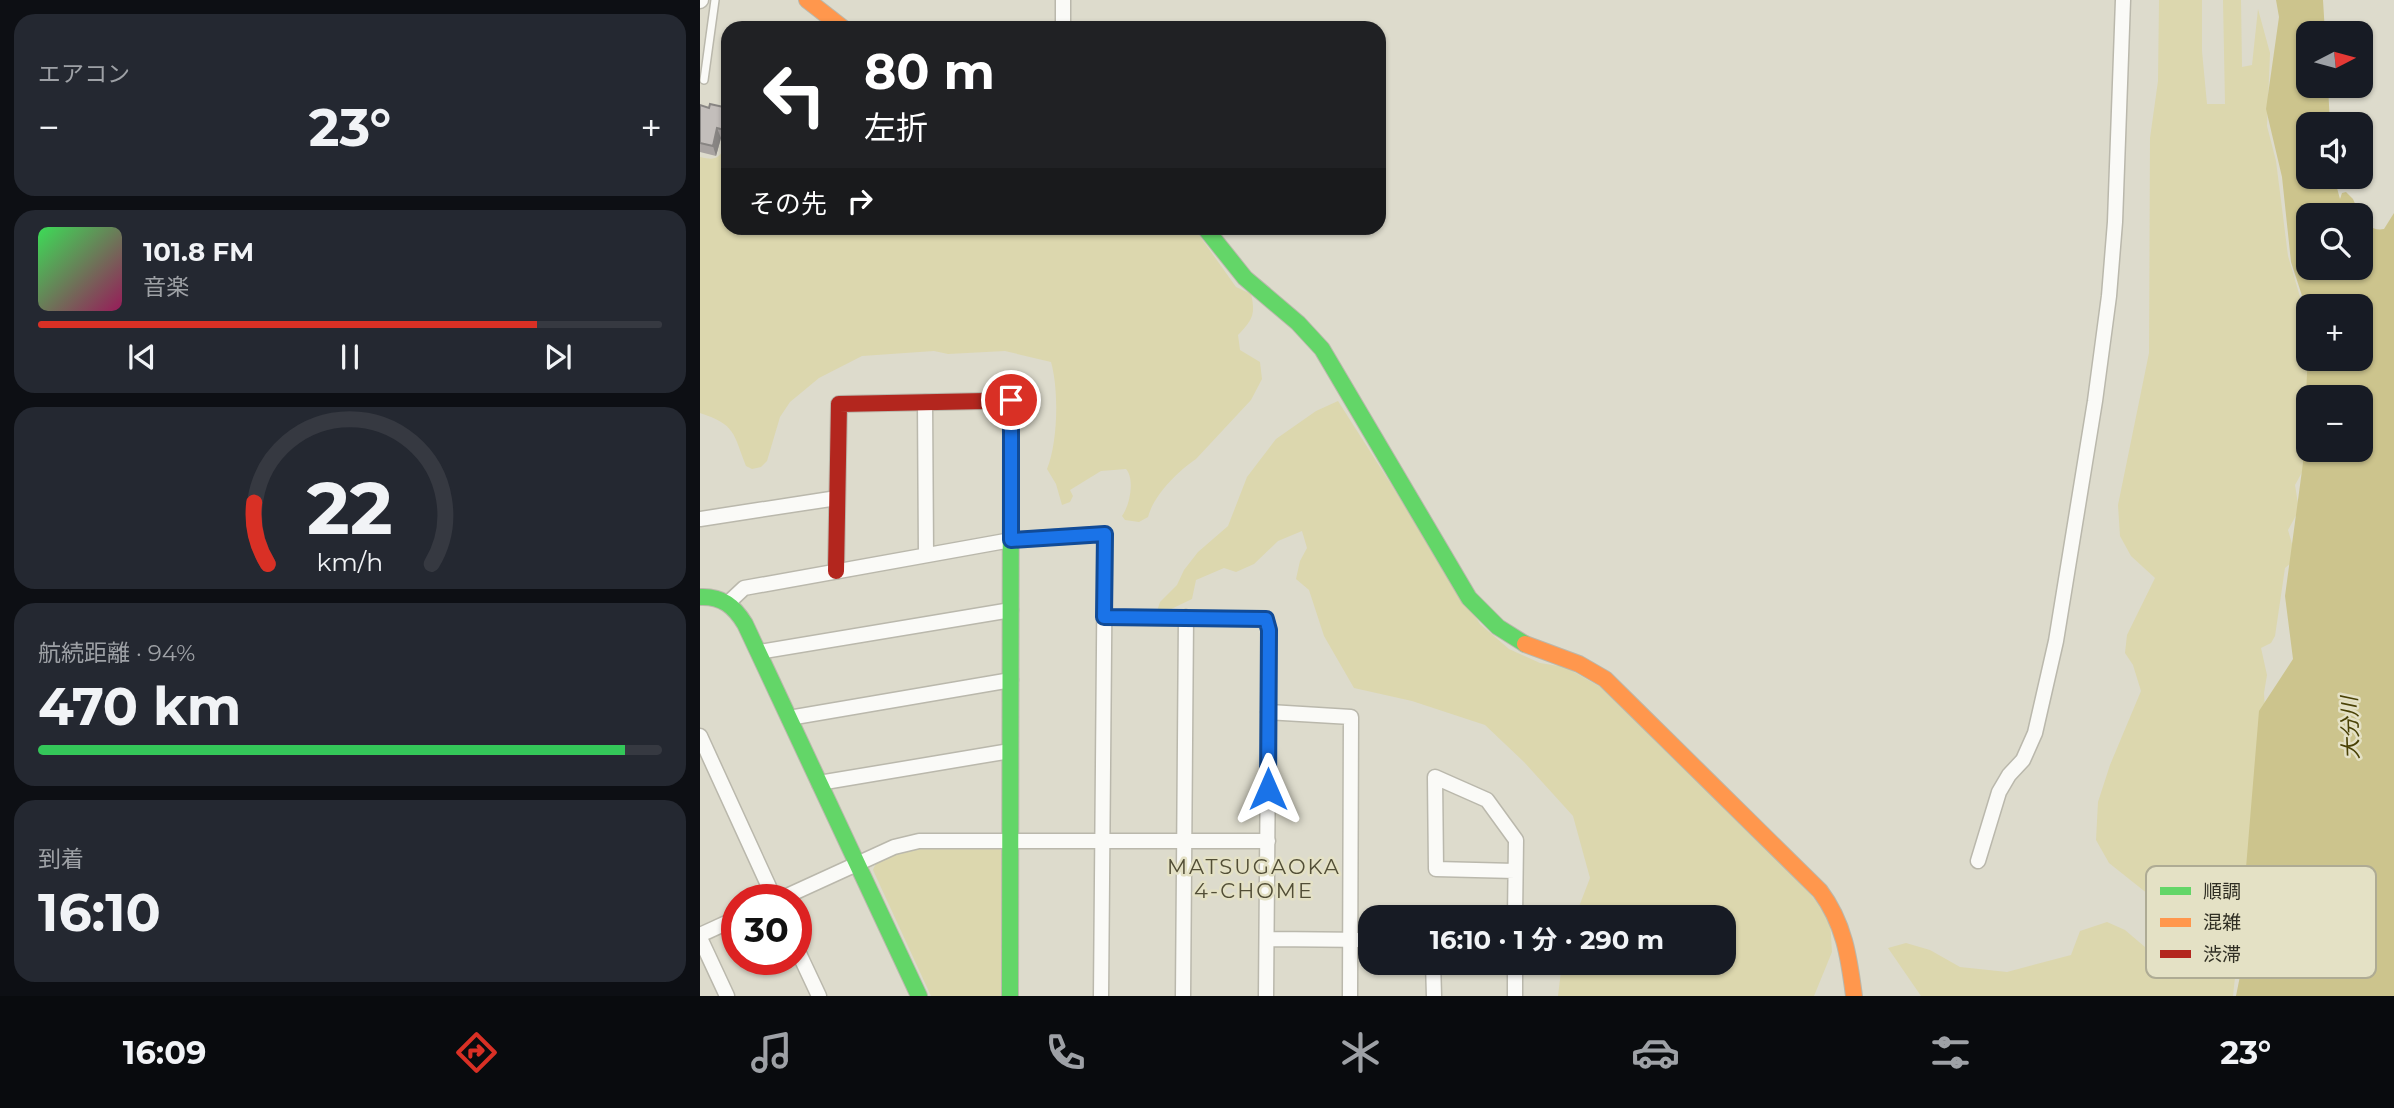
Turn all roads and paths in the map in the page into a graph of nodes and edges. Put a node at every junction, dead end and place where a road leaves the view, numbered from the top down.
1 (715, 0) edge
2 (807, 0) edge
3 (1063, 0) edge
4 (2123, 0) edge
5 (834, 21) edge
6 (1063, 21) edge
7 (704, 80) dead end
8 (1211, 235) edge
9 (925, 402) junction
10 (837, 499) junction
11 (700, 519) edge
12 (1011, 540) junction
13 (926, 555) junction
14 (836, 571) junction
15 (700, 597) edge
16 (728, 603) junction
17 (1011, 610) junction
18 (1104, 617) junction
19 (1186, 617) junction
20 (759, 652) junction
21 (1011, 680) junction
22 (1268, 712) junction
23 (789, 718) junction
24 (700, 736) edge
25 (1010, 751) junction
26 (819, 783) junction
27 (1010, 840) junction
28 (1102, 841) junction
29 (1184, 841) junction
30 (1268, 841) junction
31 (1978, 861) dead end
32 (856, 864) junction
33 (1516, 872) junction
34 (769, 884) edge
35 (812, 884) edge
36 (1516, 905) edge
37 (721, 926) edge
38 (700, 936) edge
39 (1267, 940) junction
40 (1350, 940) junction
41 (1358, 940) edge
42 (809, 975) edge
43 (1433, 975) edge
44 (1516, 975) edge
45 (727, 996) edge
46 (819, 996) edge
47 (919, 996) edge
48 (1010, 996) edge
49 (1101, 996) edge
50 (1183, 996) edge
51 (1266, 996) edge
52 (1350, 996) edge
53 (1434, 996) edge
54 (1515, 996) edge
55 (1854, 996) edge

1 - 7 lane
2 - 5 street
3 - 6 street
4 - 31 street
8 - 55 street
9 - 10 street
9 - 12 street
9 - 13 street
10 - 11 street
10 - 14 street
12 - 13 street
12 - 17 street
12 - 18 street
13 - 14 street
14 - 16 street
15 - 16 street
16 - 20 street
17 - 20 street
17 - 21 street
18 - 19 street
18 - 28 street
19 - 22 street
19 - 29 street
20 - 23 street
21 - 23 street
21 - 25 street
22 - 30 street
22 - 40 street
23 - 26 street
24 - 34 street
25 - 26 street
25 - 27 street
26 - 32 street
27 - 28 street
27 - 32 street
27 - 48 street
28 - 29 street
28 - 49 street
29 - 30 street
29 - 50 street
30 - 39 street
32 - 35 street
32 - 47 street
33 - 33 street
33 - 36 street
37 - 38 street
38 - 45 street
39 - 40 street
39 - 51 street
40 - 41 street
40 - 52 street
42 - 46 street
43 - 53 street
44 - 54 street

